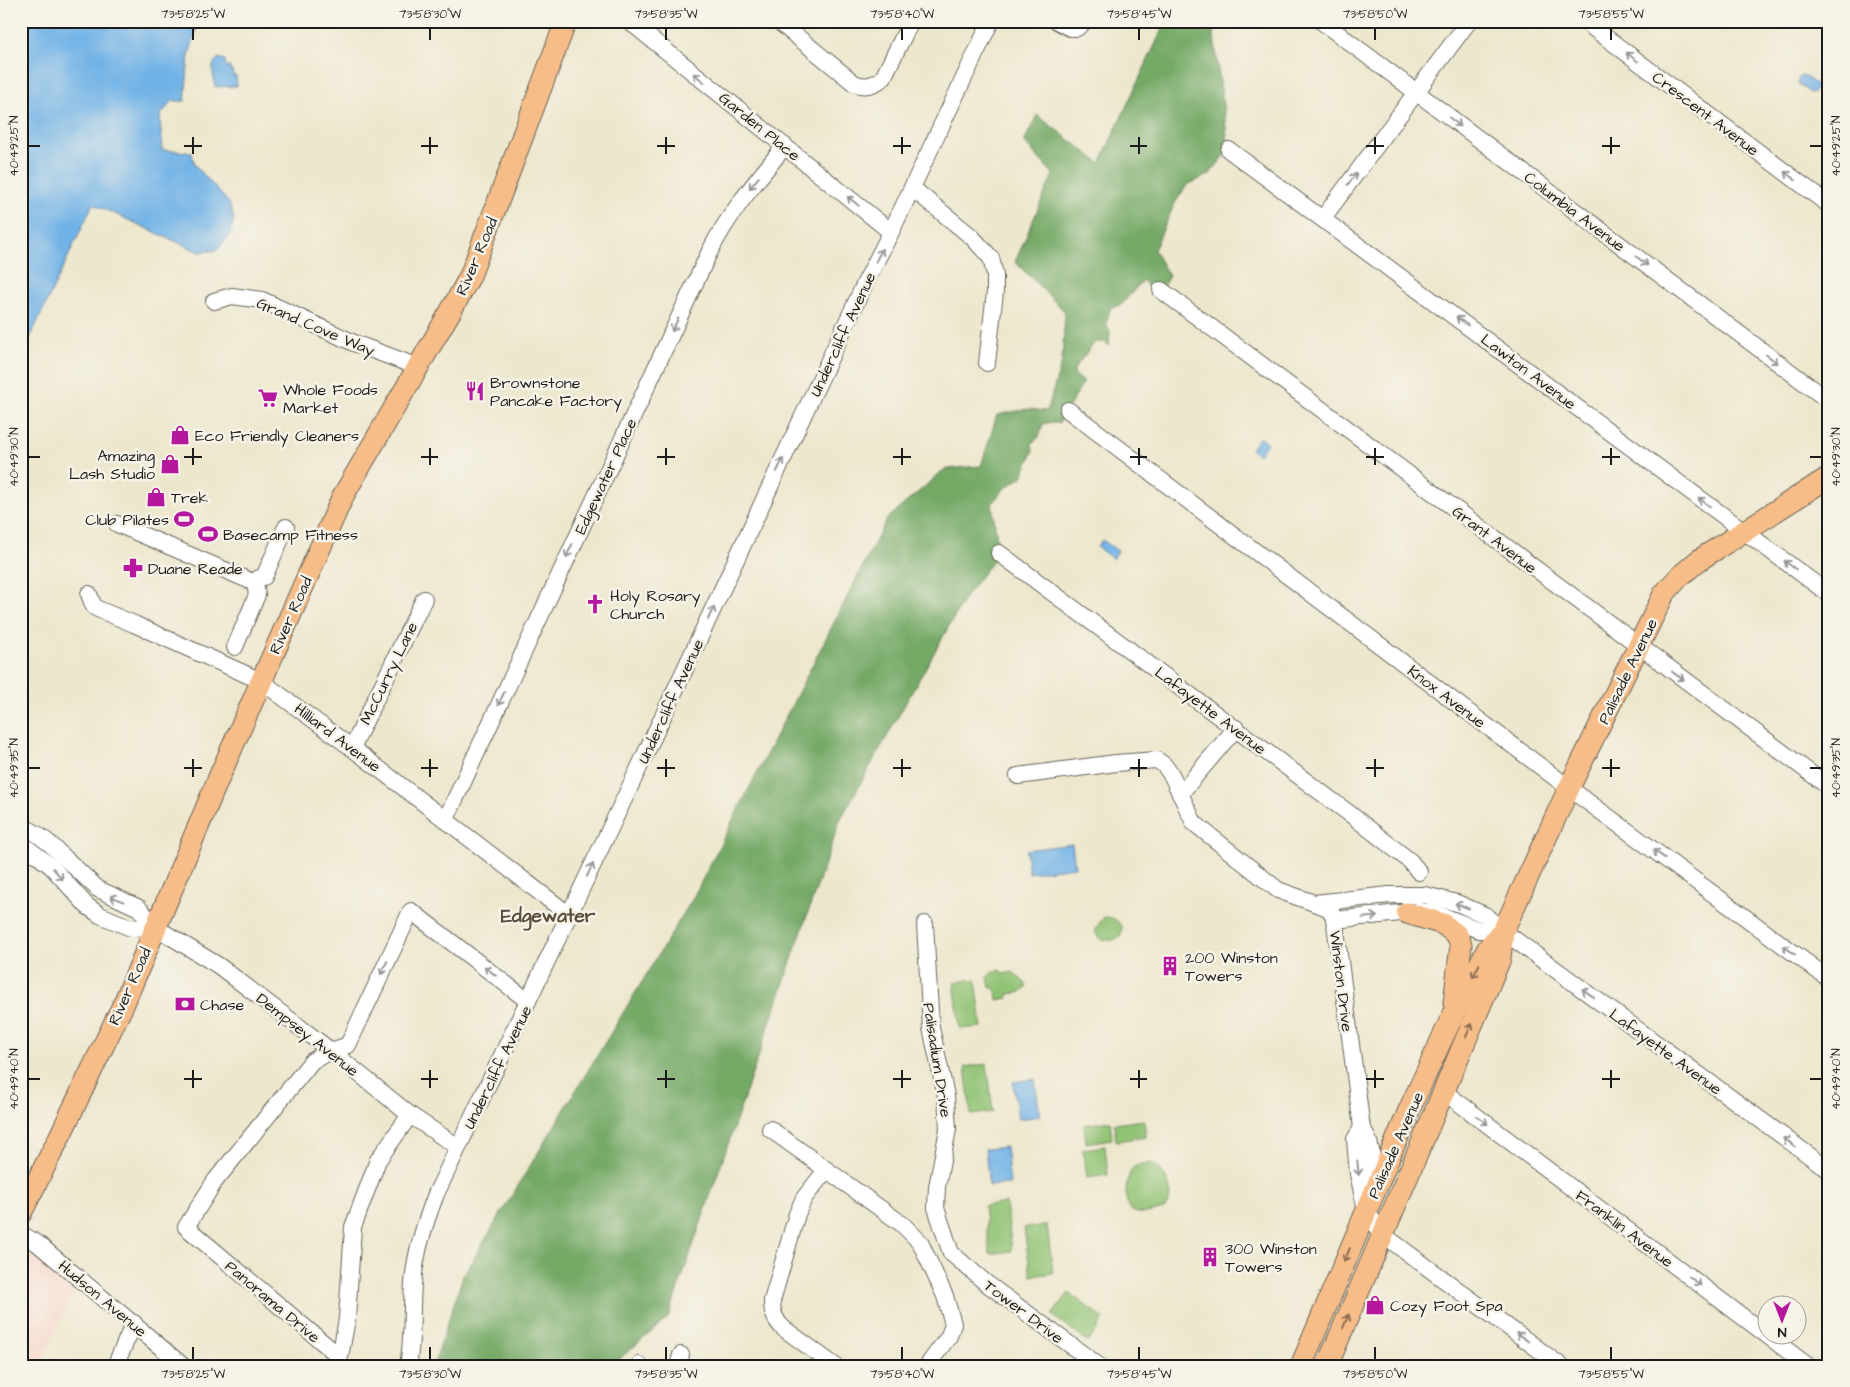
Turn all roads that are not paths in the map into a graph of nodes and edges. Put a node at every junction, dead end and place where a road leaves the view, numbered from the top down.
1 (566, 21) edge
2 (628, 21) edge
3 (778, 21) edge
4 (911, 21) edge
5 (991, 21) edge
6 (1057, 21) edge
7 (1085, 21) edge
8 (1321, 21) edge
9 (1470, 21) edge
10 (1584, 21) edge
11 (1416, 93) junction
12 (785, 146) junction
13 (1229, 150) dead end
14 (912, 188) junction
15 (1829, 205) edge
16 (1323, 218) junction
17 (891, 232) junction
18 (1161, 290) dead end
19 (214, 301) dead end
20 (987, 364) dead end
21 (418, 367) junction
22 (1829, 401) edge
23 (1068, 410) dead end
24 (1829, 477) edge
25 (117, 524) dead end
26 (286, 527) dead end
27 (1744, 531) junction
28 (999, 553) dead end
29 (255, 583) junction
30 (89, 594) dead end
31 (1829, 594) edge
32 (424, 599) dead end
33 (235, 647) dead end
34 (1639, 647) junction
35 (261, 681) junction
36 (1236, 728) junction
37 (352, 748) junction
38 (1018, 776) dead end
39 (1829, 787) edge
40 (1569, 788) junction
41 (1180, 794) junction
42 (446, 819) junction
43 (21, 825) edge
44 (21, 843) edge
45 (1419, 872) dead end
46 (1311, 903) junction
47 (1407, 913) junction
48 (569, 914) junction
49 (1334, 920) junction
50 (925, 924) dead end
51 (155, 927) junction
52 (1503, 931) junction
53 (1829, 979) edge
54 (528, 1001) junction
55 (1451, 1021) junction
56 (331, 1050) junction
57 (1443, 1091) junction
58 (410, 1116) junction
59 (770, 1129) dead end
60 (458, 1147) junction
61 (826, 1170) junction
62 (1829, 1170) edge
63 (1366, 1210) junction
64 (21, 1213) edge
65 (21, 1234) edge
66 (1382, 1234) junction
67 (950, 1254) joint
68 (134, 1323) junction
69 (1310, 1343) junction
70 (1095, 1365) edge
71 (115, 1366) edge
72 (183, 1366) edge
73 (408, 1366) edge
74 (835, 1366) edge
75 (927, 1366) edge
76 (1301, 1366) edge
77 (1322, 1366) edge
78 (1327, 1366) edge
79 (1561, 1366) edge
80 (1808, 1366) edge

1 - 21 main road, River Road
12 -> 2 street, Garden Place
3 - 4 street
5 - 14 street, Undercliff Avenue
6 - 7 street
8 - 11 street, Columbia Avenue
9 - 11 street
15 -> 10 street, Crescent Avenue
16 -> 11 street
11 -> 22 street, Columbia Avenue
17 -> 12 street, Garden Place
12 -> 42 street, Edgewater Place
13 - 16 street, Lawton Avenue
14 - 17 street, Undercliff Avenue
14 - 20 street
27 -> 16 street, Lawton Avenue
48 -> 17 street, Undercliff Avenue
18 - 34 street, Grant Avenue
19 - 21 street, Grand Cove Way
21 - 35 main road, River Road
23 - 40 street, Knox Avenue
24 - 27 main road, Palisade Avenue
25 - 29 street
26 - 29 street
31 -> 27 street, Lawton Avenue
27 - 34 main road, Palisade Avenue
28 - 36 street, Lafayette Avenue
29 - 33 street
30 - 35 street, Hilliard Avenue
32 - 37 street, McCurry Lane
34 -> 39 street, Grant Avenue
34 - 40 main road, Palisade Avenue
35 - 37 street, Hilliard Avenue
35 - 51 main road, River Road
36 - 41 street
36 - 45 street, Lafayette Avenue
37 - 42 street, Hilliard Avenue
38 - 41 street, Winston Drive
40 - 52 main road, Palisade Avenue
53 -> 40 street, Knox Avenue
41 - 46 street, Winston Drive
42 - 48 street, Hilliard Avenue
51 -> 43 street
44 -> 51 street
46 - 49 street, Winston Drive
52 -> 46 street, Lafayette Avenue
49 -> 47 street
47 - 52 street
47 - 55 main road
48 - 54 street, Undercliff Avenue
49 - 63 street, Winston Drive
50 - 67 street, Palisadium Drive
51 - 56 street, Dempsey Avenue
51 - 64 main road, River Road
52 -> 55 main road, Palisade Avenue
57 -> 52 main road, Palisade Avenue
62 -> 52 street, Lafayette Avenue
54 -> 56 street
54 - 60 street, Undercliff Avenue
55 - 57 main road
55 - 63 main road, Palisade Avenue
56 - 58 street, Dempsey Avenue
56 - 58 street, Panorama Drive
57 - 66 main road, Palisade Avenue
57 -> 80 street, Franklin Avenue
58 - 60 street, Dempsey Avenue
59 - 61 street
60 - 73 street, Undercliff Avenue
61 - 74 street
61 - 75 street
63 - 66 street
63 -> 69 main road, Palisade Avenue
65 - 68 street, Hudson Avenue
78 -> 66 main road, Palisade Avenue
79 -> 66 street
67 - 70 street, Tower Drive
68 - 71 street
68 - 72 street, Hudson Avenue
69 - 76 main road, Palisade Avenue
69 - 77 street

